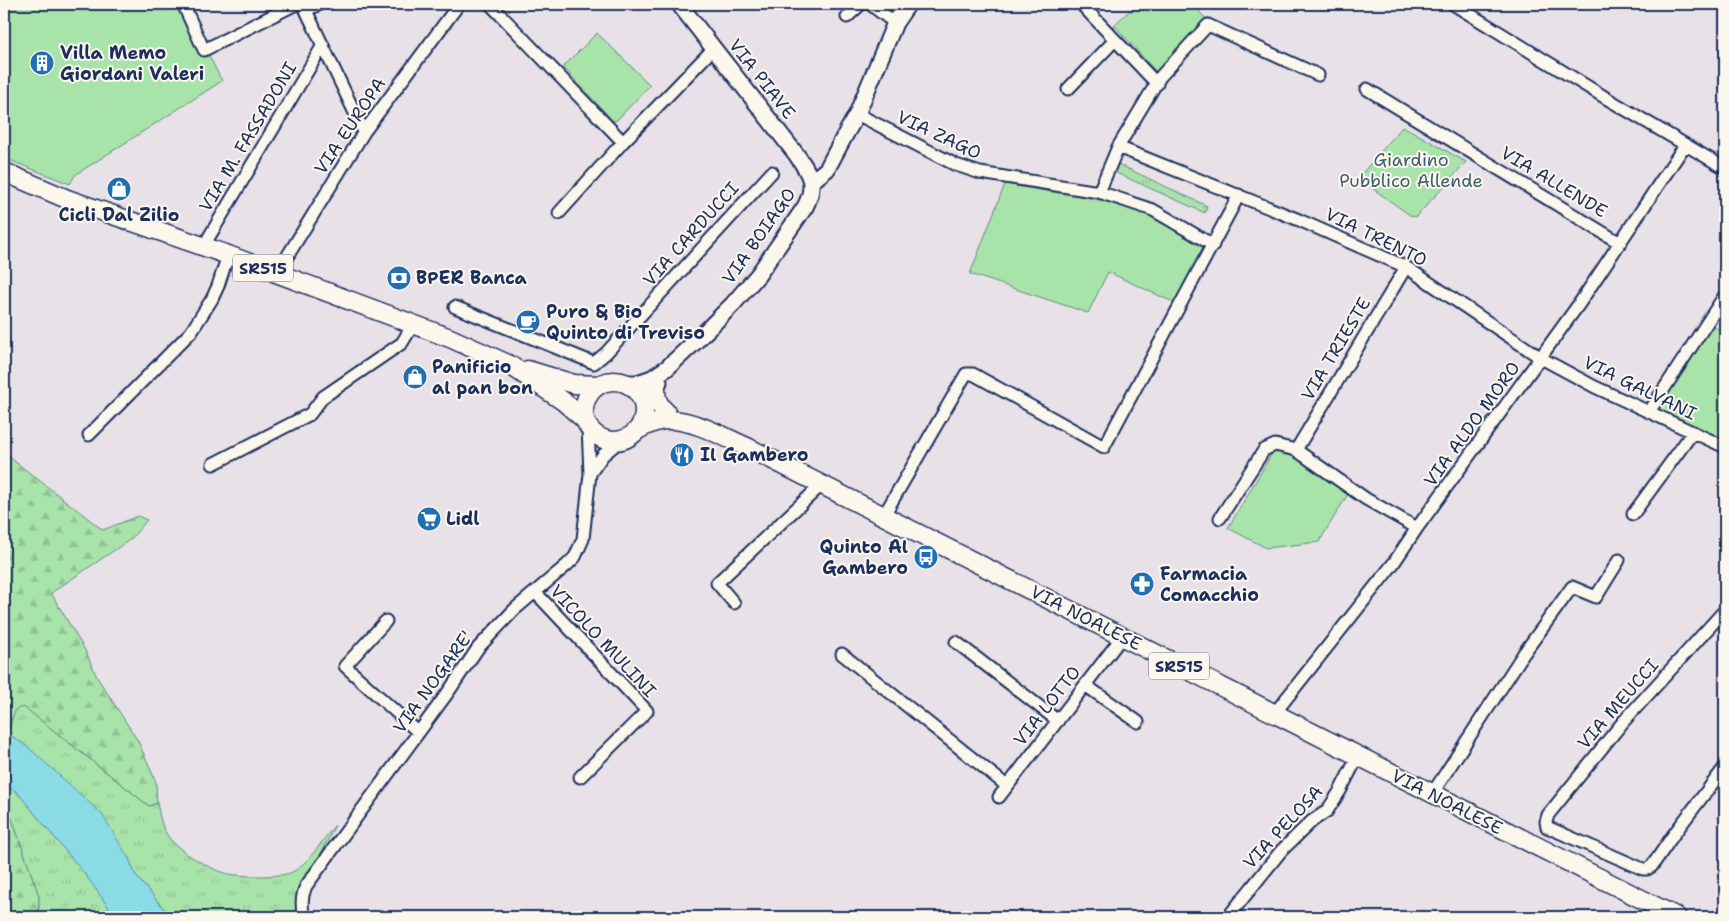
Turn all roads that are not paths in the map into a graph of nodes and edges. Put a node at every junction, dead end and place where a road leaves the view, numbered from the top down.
1 (183, 4) edge
2 (320, 4) edge
3 (459, 4) edge
4 (490, 4) edge
5 (679, 4) edge
6 (862, 4) edge
7 (870, 4) edge
8 (908, 4) edge
9 (1081, 4) edge
10 (1453, 4) edge
11 (302, 6) edge
12 (846, 17) dead end
13 (894, 22) junction
14 (1115, 40) junction
15 (323, 45) junction
16 (714, 48) junction
17 (1318, 75) dead end
18 (1156, 84) junction
19 (1068, 89) dead end
20 (1366, 89) dead end
21 (857, 114) junction
22 (364, 132) junction
23 (623, 142) junction
24 (1685, 145) junction
25 (1118, 147) junction
26 (1725, 168) edge
27 (4, 172) edge
28 (772, 172) dead end
29 (812, 180) junction
30 (4, 181) edge
31 (47, 191) junction
32 (1098, 192) junction
33 (1239, 195) junction
34 (559, 213) dead end
35 (1620, 243) junction
36 (1213, 245) junction
37 (206, 247) junction
38 (228, 255) junction
39 (1406, 267) junction
40 (277, 273) junction
41 (1725, 295) edge
42 (455, 307) dead end
43 (414, 323) junction
44 (1541, 358) junction
45 (510, 365) junction
46 (667, 368) junction
47 (624, 384) junction
48 (599, 385) junction
49 (656, 388) junction
50 (643, 405) junction
51 (1649, 412) junction
52 (673, 416) junction
53 (587, 424) junction
54 (1693, 432) junction
55 (89, 435) dead end
56 (628, 436) junction
57 (1725, 447) edge
58 (1296, 450) junction
59 (213, 464) dead end
60 (590, 474) junction
61 (819, 482) junction
62 (1633, 514) dead end
63 (884, 515) junction
64 (1220, 518) dead end
65 (1417, 528) junction
66 (1619, 560) dead end
67 (535, 592) junction
68 (734, 603) dead end
69 (1725, 610) edge
70 (386, 621) dead end
71 (1122, 638) junction
72 (956, 642) dead end
73 (842, 654) dead end
74 (1085, 685) junction
75 (1274, 714) junction
76 (1058, 721) junction
77 (1138, 722) dead end
78 (418, 732) junction
79 (1358, 756) junction
80 (1725, 767) edge
81 (580, 777) dead end
82 (1007, 786) junction
83 (1432, 794) junction
84 (1000, 796) dead end
85 (1547, 827) junction
86 (1534, 846) junction
87 (304, 917) edge
88 (1228, 917) edge
89 (1676, 917) edge

1 - 11 street
2 - 11 street
3 - 22 street, VIA EUROPA
4 - 23 street
5 - 16 main road, VIA PIAVE
6 - 12 street
7 - 13 street
8 - 13 main road, VIA BOIAGO
9 - 14 street
10 - 24 street
11 - 15 street
13 - 21 main road, VIA BOIAGO
14 - 18 street
14 - 19 street
15 - 22 street
15 - 37 street, VIA M. FASSADONI
16 - 23 street
16 - 29 main road, VIA PIAVE
17 - 18 street
18 - 25 street
20 - 35 street, VIA ALLENDE
21 - 29 main road, VIA BOIAGO
21 - 32 street, VIA ZAGO
22 - 40 street, VIA EUROPA
23 - 34 street
24 - 26 street
24 - 35 street, VIA ALDO MORO
25 - 32 street
25 - 33 street, VIA TRENTO
27 - 31 main road, SR515
28 - 42 street, VIA CARDUCCI
29 - 46 main road, VIA BOIAGO
30 - 31 main road, SR515
31 - 37 main road, SR515
32 - 36 street, VIA ZAGO
33 - 36 street
33 - 39 street, VIA TRENTO
35 - 44 street, VIA ALDO MORO
36 - 63 street
37 - 38 main road, SR515
38 - 40 main road, SR515
38 - 55 street
39 - 44 street, VIA TRENTO
39 - 58 street, VIA TRIESTE
40 - 43 main road, SR515
41 - 51 street
43 - 45 main road, SR515
43 - 59 street
44 - 51 street, VIA GALVANI
44 - 65 street, VIA ALDO MORO
45 - 48 main road, SR515
45 - 53 main road
46 - 47 main road, VIA BOIAGO
46 - 49 main road, VIA BOIAGO
47 - 48 main road
47 - 50 main road
48 - 53 main road
49 - 50 main road, VIA BOIAGO
49 - 52 main road
50 - 52 main road, VIA NOALESE
50 - 56 main road
51 - 54 street, VIA GALVANI
52 - 56 main road, VIA NOALESE
52 - 61 main road, VIA NOALESE / SR515
53 - 56 main road
53 - 60 street, VIA NOGARE'
54 - 57 street, VIA GALVANI
54 - 62 street
56 - 60 street, VIA NOGARE'
58 - 64 street
58 - 65 street
60 - 67 street, VIA NOGARE'
61 - 63 main road, VIA NOALESE / SR515
61 - 68 street
63 - 71 main road, VIA NOALESE / SR515
65 - 75 street, VIA ALDO MORO
66 - 83 street
67 - 78 street, VIA NOGARE'
67 - 81 street, VICOLO MULINI
69 - 85 street, VIA MEUCCI
70 - 78 street
71 - 74 street, VIA LOTTO
71 - 75 main road, VIA NOALESE / SR515
72 - 76 street
73 - 82 street
74 - 76 street, VIA LOTTO
74 - 77 street
75 - 79 main road, VIA NOALESE / SR515
76 - 82 street, VIA LOTTO
78 - 87 street, VIA NOGARE'
79 - 83 main road, VIA NOALESE / SR515
79 - 88 street, VIA PELOSA
80 - 85 street
82 - 84 street, VIA LOTTO
83 - 86 main road, VIA NOALESE / SR515
85 - 86 street, VIA MEUCCI
86 - 89 main road, VIA NOALESE / SR515

